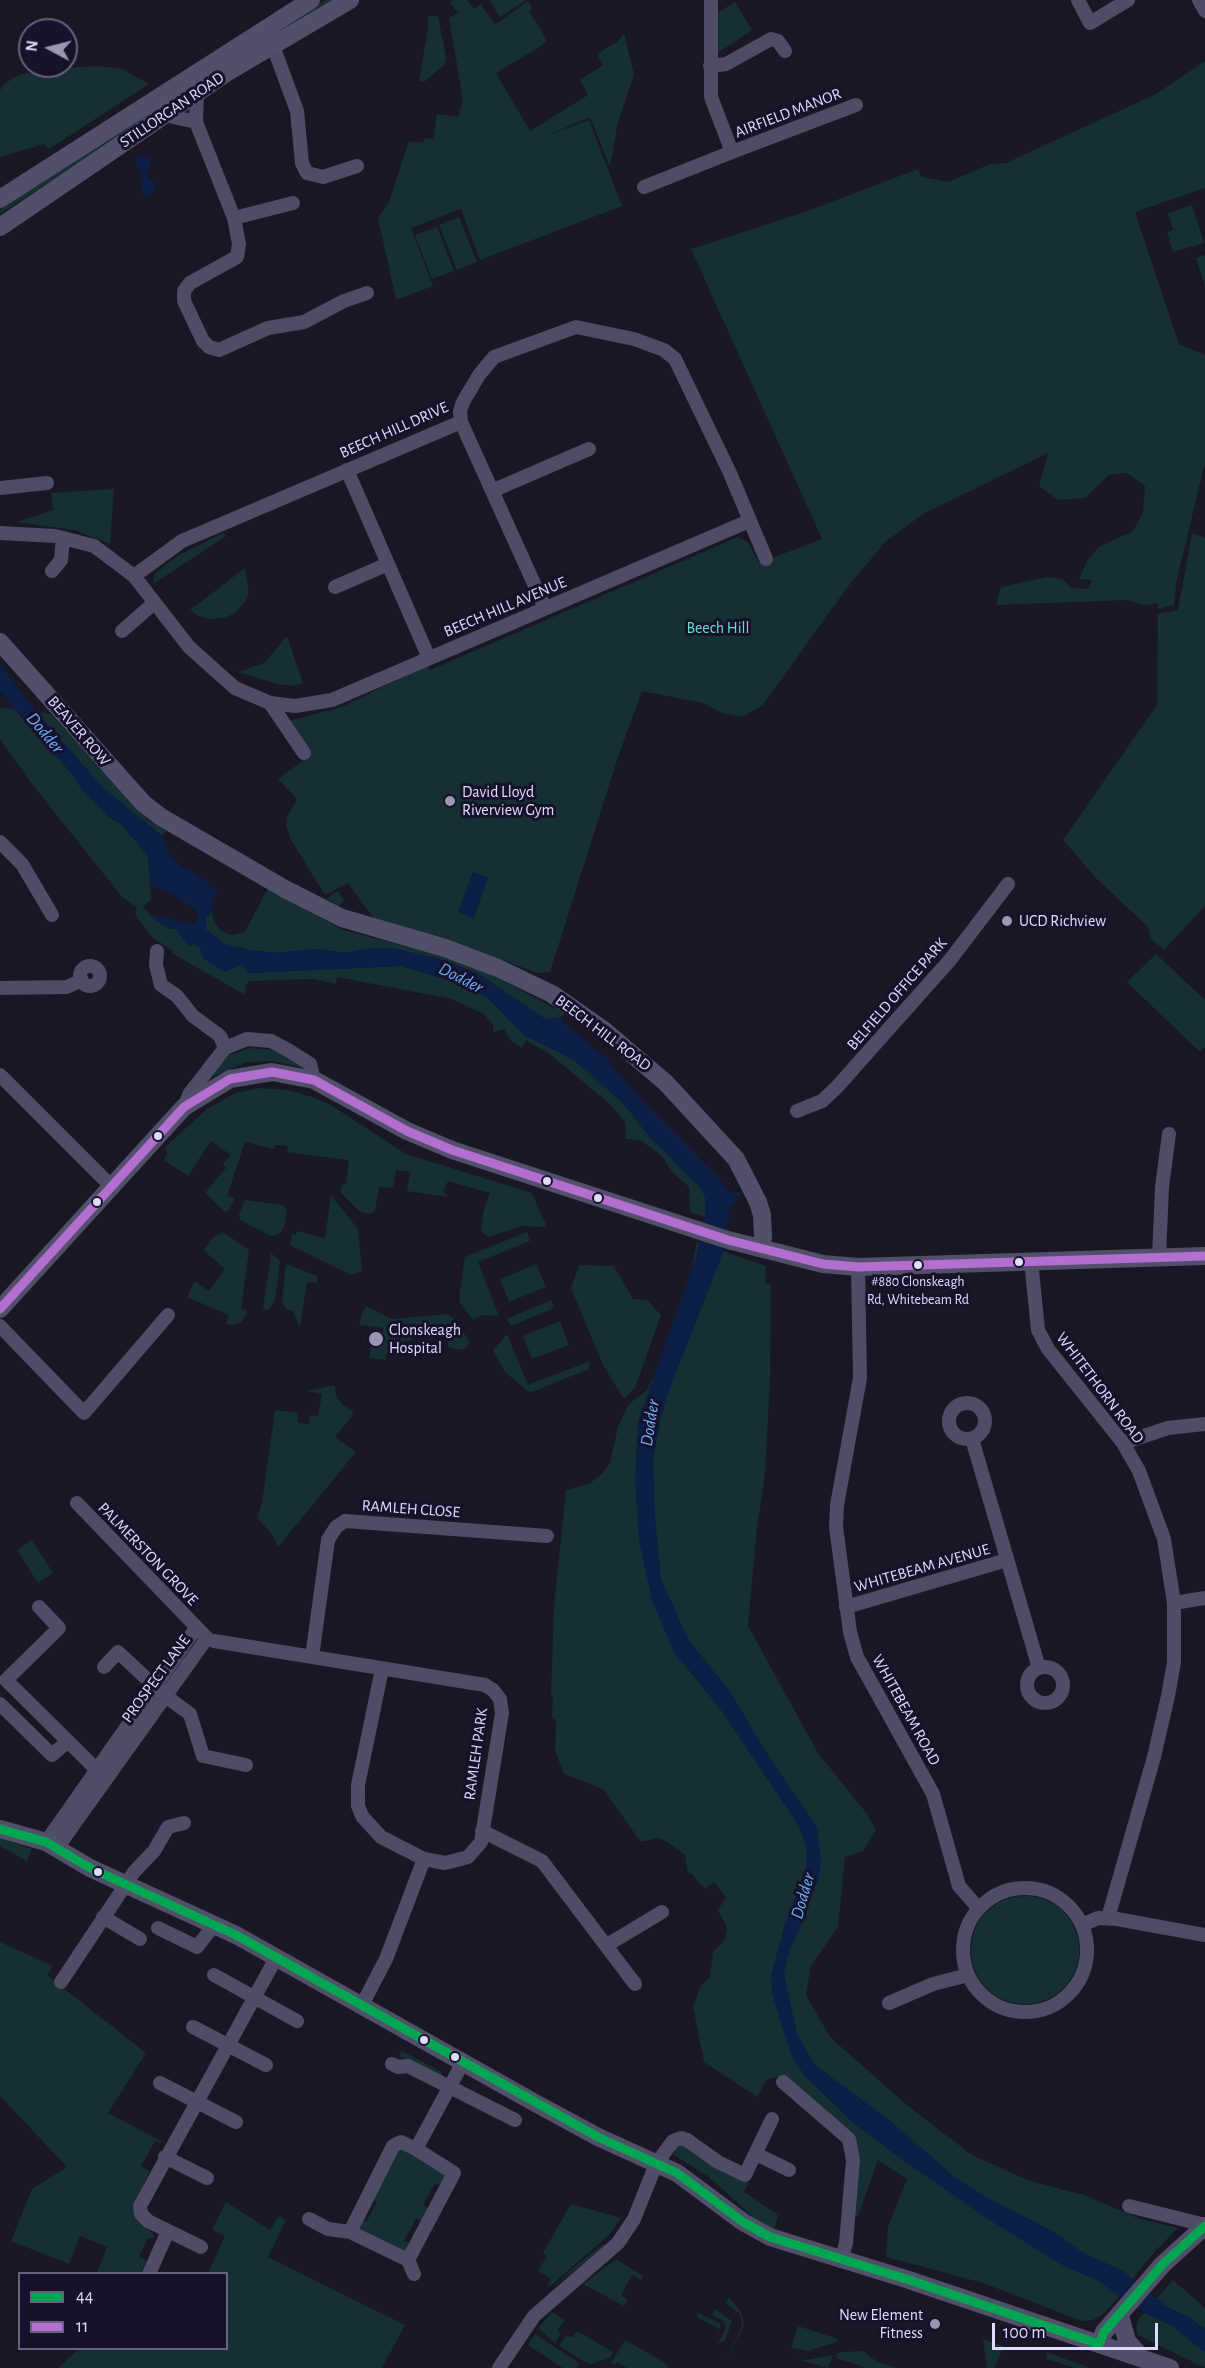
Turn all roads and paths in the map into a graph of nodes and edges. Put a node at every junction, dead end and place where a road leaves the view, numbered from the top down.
1 (311, 0) edge
2 (350, 0) edge
3 (711, 0) edge
4 (1078, 0) edge
5 (1128, 0) edge
6 (1199, 0) edge
7 (1205, 11) edge
8 (273, 46) junction
9 (785, 51) dead end
10 (710, 66) junction
11 (197, 93) junction
12 (856, 105) dead end
13 (165, 115) junction
14 (196, 122) junction
15 (732, 152) junction
16 (357, 166) dead end
17 (644, 187) dead end
18 (0, 199) edge
19 (293, 203) dead end
20 (234, 218) junction
21 (0, 227) edge
22 (367, 293) dead end
23 (461, 422) junction
24 (589, 450) dead end
25 (347, 470) junction
26 (47, 483) dead end
27 (0, 488) edge
28 (494, 490) junction
29 (749, 521) junction
30 (0, 533) edge
31 (63, 538) junction
32 (766, 560) dead end
33 (388, 564) junction
34 (52, 571) dead end
35 (134, 576) junction
36 (335, 587) dead end
37 (154, 603) junction
38 (545, 608) junction
39 (122, 631) dead end
40 (0, 642) edge
41 (429, 658) junction
42 (270, 703) junction
43 (304, 753) dead end
44 (161, 818) joint
45 (0, 842) edge
46 (1008, 884) dead end
47 (52, 915) dead end
48 (157, 951) dead end
49 (82, 981) dead end
50 (0, 988) edge
51 (225, 1048) junction
52 (0, 1075) edge
53 (314, 1080) junction
54 (184, 1107) junction
55 (797, 1112) dead end
56 (1169, 1134) dead end
57 (111, 1186) junction
58 (759, 1248) junction
59 (1205, 1256) edge
60 (1159, 1257) junction
61 (1031, 1260) junction
62 (858, 1267) junction
63 (0, 1309) edge
64 (168, 1315) dead end
65 (0, 1326) edge
66 (1205, 1424) edge
67 (972, 1439) dead end
68 (1123, 1443) junction
69 (77, 1503) dead end
70 (547, 1536) dead end
71 (1007, 1560) junction
72 (1205, 1598) edge
73 (1174, 1602) junction
74 (39, 1607) dead end
75 (846, 1607) junction
76 (196, 1628) joint
77 (214, 1641) dead end
78 (312, 1658) junction
79 (104, 1667) dead end
80 (1039, 1668) dead end
81 (382, 1669) junction
82 (3, 1683) edge
83 (159, 1690) junction
84 (0, 1704) edge
85 (68, 1741) junction
86 (246, 1765) dead end
87 (101, 1773) junction
88 (184, 1823) dead end
89 (0, 1829) edge
90 (482, 1831) junction
91 (52, 1845) junction
92 (424, 1859) junction
93 (126, 1885) junction
94 (979, 1909) junction
95 (662, 1912) dead end
96 (103, 1917) junction
97 (1108, 1918) junction
98 (214, 1924) junction
99 (1083, 1926) junction
100 (158, 1928) dead end
101 (1205, 1935) edge
102 (140, 1939) dead end
103 (608, 1945) junction
104 (276, 1958) junction
105 (214, 1975) dead end
106 (968, 1975) junction
107 (61, 1982) dead end
108 (635, 1983) dead end
109 (255, 1996) junction
110 (889, 2002) dead end
111 (361, 2007) junction
112 (297, 2021) dead end
113 (193, 2027) dead end
114 (228, 2045) junction
115 (392, 2064) dead end
116 (462, 2064) junction
117 (266, 2065) dead end
118 (783, 2082) dead end
119 (160, 2083) dead end
120 (450, 2087) junction
121 (196, 2102) junction
122 (772, 2119) dead end
123 (514, 2120) dead end
124 (236, 2122) dead end
125 (416, 2149) junction
126 (756, 2154) junction
127 (165, 2157) junction
128 (656, 2164) junction
129 (789, 2170) dead end
130 (207, 2178) dead end
131 (1129, 2206) dead end
132 (309, 2219) dead end
133 (1205, 2225) edge
134 (168, 2231) junction
135 (350, 2232) junction
136 (201, 2247) dead end
137 (408, 2260) junction
138 (841, 2260) junction
139 (150, 2272) edge
140 (414, 2274) dead end
141 (1120, 2316) junction
142 (1099, 2344) junction
143 (1141, 2357) junction
144 (499, 2368) edge
145 (1170, 2368) edge

1 - 18 main road, STILLORGAN ROAD
2 - 8 main road, STILLORGAN ROAD
3 - 10 street
4 - 5 street
6 - 7 street
8 - 11 main road, STILLORGAN ROAD
8 - 16 street
9 - 10 street
10 - 15 street
11 - 13 main road, STILLORGAN ROAD
11 - 14 street
12 - 15 street, AIRFIELD MANOR
13 - 14 street
13 - 21 main road, STILLORGAN ROAD
14 - 20 street
15 - 17 street, AIRFIELD MANOR
19 - 20 street
20 - 22 street
23 - 25 street, BEECH HILL DRIVE
23 - 28 street
23 - 29 street, BEECH HILL DRIVE
24 - 28 street
25 - 33 street
25 - 35 street, BEECH HILL DRIVE
26 - 27 street
28 - 38 street
29 - 32 street, BEECH HILL DRIVE
29 - 38 street, BEECH HILL AVENUE
30 - 31 street, BEECH HILL AVENUE
31 - 34 street
31 - 35 street, BEECH HILL AVENUE
33 - 36 street
33 - 41 street
35 - 37 street, BEECH HILL AVENUE
37 - 39 street
37 - 42 street, BEECH HILL AVENUE
38 - 41 street, BEECH HILL AVENUE
40 - 44 main road, BEAVER ROW
41 - 42 street, BEECH HILL AVENUE
42 - 43 street
44 - 58 main road, BEECH HILL ROAD
45 - 47 street
46 - 55 street, BELFIELD OFFICE PARK
48 - 51 street
49 - 50 street
51 - 53 street
51 - 54 street
52 - 57 street
53 - 54 main road
53 - 58 main road
54 - 57 main road
56 - 60 street
57 - 63 main road
58 - 62 main road
59 - 60 main road
60 - 61 main road
61 - 62 main road
61 - 68 street, WHITETHORN ROAD
62 - 75 street, WHITEBEAM ROAD
64 - 65 street
66 - 68 street
67 - 71 street, WHITEBEAM AVENUE
68 - 73 street, WHITETHORN ROAD
69 - 76 street, PALMERSTON GROVE
70 - 78 street, RAMLEH CLOSE
71 - 75 street, WHITEBEAM AVENUE
71 - 80 street, WHITEBEAM AVENUE
72 - 73 street
73 - 97 street, WHITETHORN ROAD
74 - 82 street
75 - 94 street, WHITEBEAM ROAD
76 - 83 street, PROSPECT LANE
77 - 78 street, RAMLEH PARK
78 - 81 street, RAMLEH PARK
79 - 83 street
81 - 90 street, RAMLEH PARK
81 - 92 street, RAMLEH PARK
82 - 85 street
83 - 86 street
83 - 87 street, PROSPECT LANE
84 - 85 street
85 - 87 street
87 - 91 street, PROSPECT LANE
88 - 93 street
89 - 91 main road
90 - 92 street, RAMLEH PARK
90 - 103 street
91 - 93 main road
92 - 111 street
93 - 96 street
93 - 98 main road
94 - 99 street
94 - 106 street
95 - 103 street
96 - 102 street
96 - 107 street
97 - 99 street
97 - 101 street
98 - 100 street
98 - 104 main road
99 - 106 street
103 - 108 street
104 - 109 street
104 - 111 main road
105 - 109 street
106 - 110 street
109 - 112 street
109 - 114 street
111 - 116 main road
113 - 114 street
114 - 117 street
114 - 121 street
115 - 120 street
116 - 120 street
116 - 128 main road
118 - 138 street
119 - 121 street
120 - 123 street
120 - 125 street
121 - 124 street
121 - 127 street
122 - 126 street
125 - 135 street
125 - 137 street
126 - 128 street
126 - 129 street
127 - 130 street
127 - 134 street
128 - 138 main road
128 - 144 street
131 - 133 street
132 - 135 street
133 - 141 main road
134 - 136 street
134 - 139 street
135 - 137 street
137 - 140 street
138 - 142 main road
141 - 142 main road
141 - 143 main road
142 - 143 main road
143 - 145 main road

